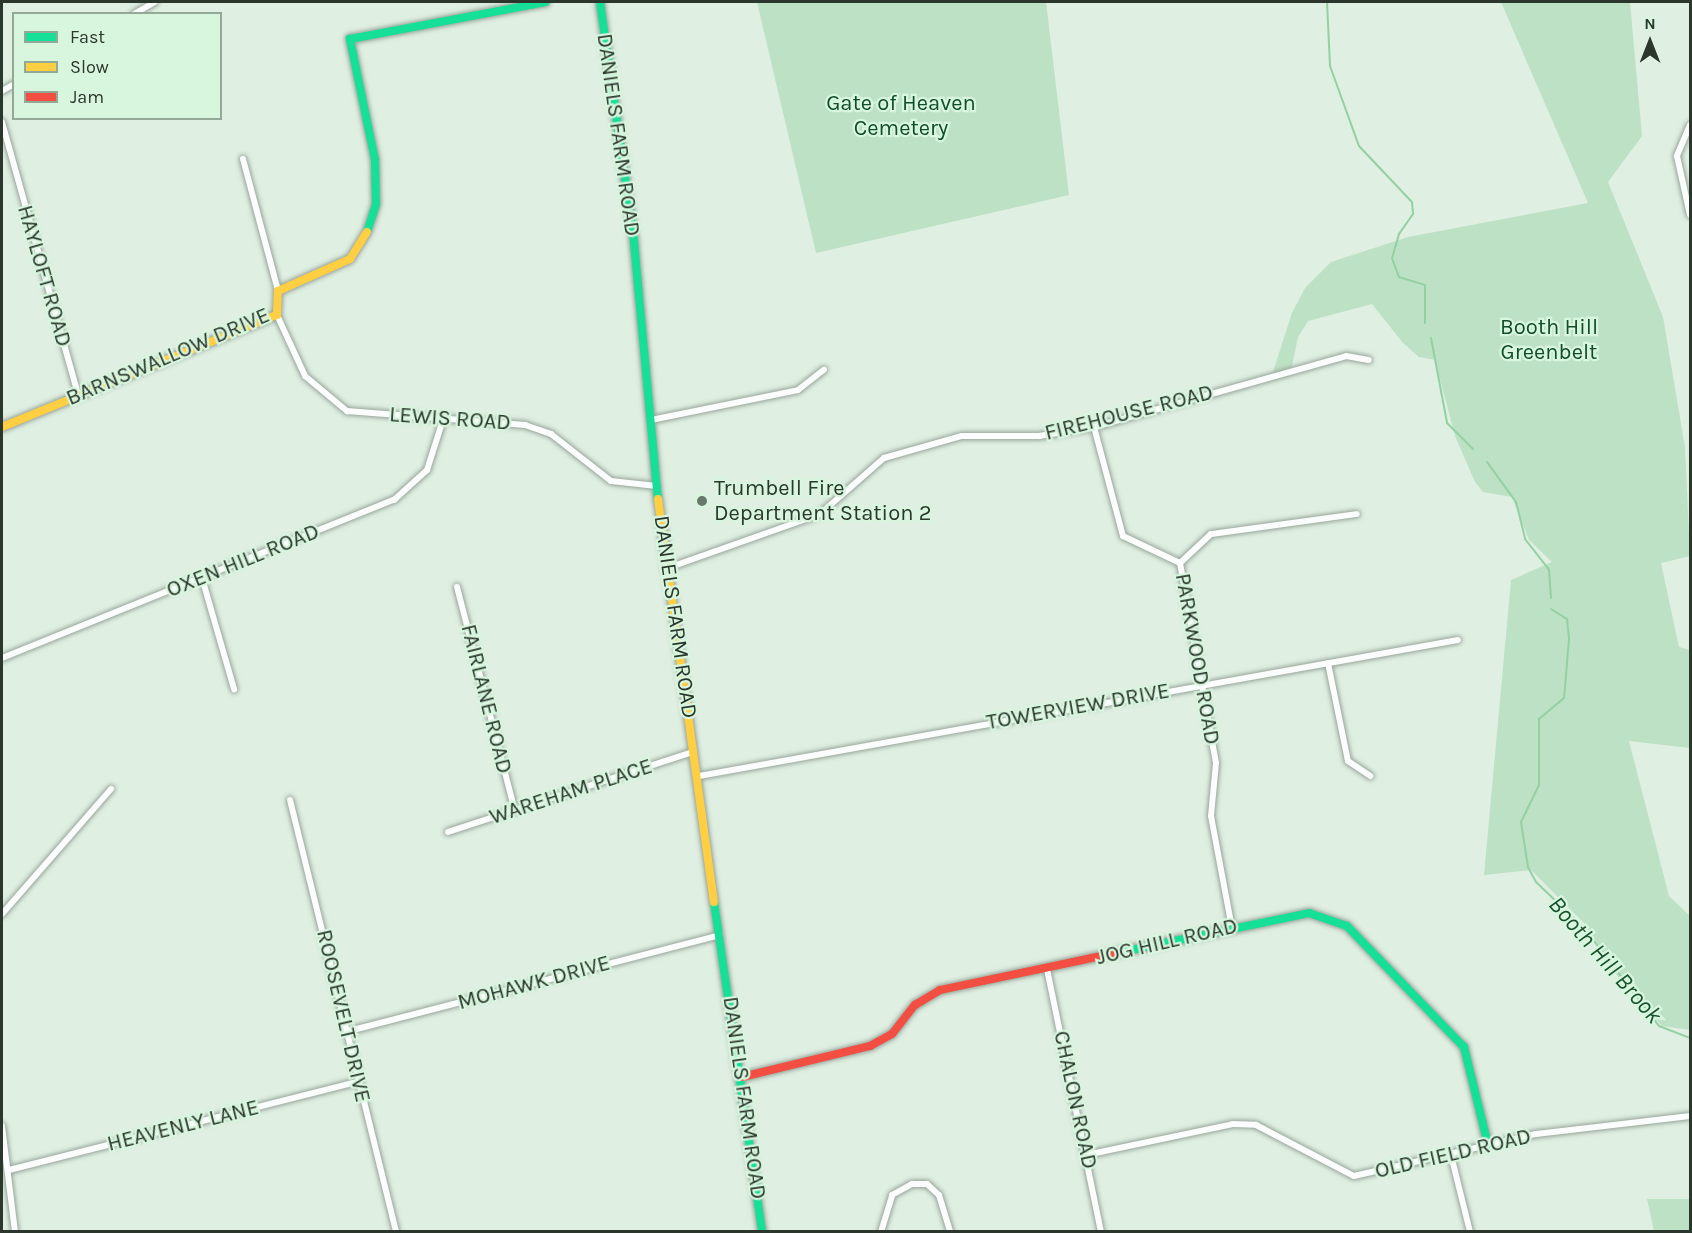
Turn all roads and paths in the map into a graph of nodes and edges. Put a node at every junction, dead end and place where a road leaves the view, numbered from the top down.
1 (155, 2) edge
2 (546, 2) edge
3 (600, 2) edge
4 (138, 12) edge
5 (2, 122) edge
6 (1690, 125) edge
7 (243, 159) dead end
8 (1690, 215) edge
9 (278, 291) junction
10 (277, 315) junction
11 (1369, 360) dead end
12 (824, 370) dead end
13 (78, 395) junction
14 (442, 420) junction
15 (651, 420) junction
16 (1094, 426) junction
17 (2, 427) edge
18 (657, 486) junction
19 (1357, 514) dead end
20 (1180, 563) junction
21 (665, 569) junction
22 (202, 578) junction
23 (457, 587) dead end
24 (1458, 640) dead end
25 (2, 658) edge
26 (1328, 663) junction
27 (1204, 684) junction
28 (234, 688) dead end
29 (694, 752) junction
30 (699, 776) junction
31 (1370, 776) dead end
32 (111, 789) dead end
33 (290, 800) dead end
34 (514, 811) junction
35 (448, 832) dead end
36 (2, 914) edge
37 (1232, 928) junction
38 (720, 935) junction
39 (1047, 969) junction
40 (349, 1031) junction
41 (742, 1077) junction
42 (357, 1082) junction
43 (1690, 1116) edge
44 (2, 1126) edge
45 (2, 1137) edge
46 (1488, 1145) junction
47 (1086, 1155) junction
48 (1450, 1155) junction
49 (9, 1170) junction
50 (2, 1192) edge
51 (12, 1196) junction
52 (15, 1232) edge
53 (396, 1232) edge
54 (762, 1232) edge
55 (881, 1232) edge
56 (950, 1232) edge
57 (1101, 1232) edge
58 (1470, 1232) edge

1 - 4 street
2 - 9 street, BARNSWALLOW DRIVE
3 - 15 street, DANIELS FARM ROAD
5 - 13 street, HAYLOFT ROAD
6 - 8 street
7 - 9 street
9 - 10 street, BARNSWALLOW DRIVE
10 - 13 street, BARNSWALLOW DRIVE
10 - 14 street, LEWIS ROAD
11 - 16 street, FIREHOUSE ROAD
12 - 15 street
13 - 17 street, BARNSWALLOW DRIVE
14 - 18 street, LEWIS ROAD
14 - 22 street, OXEN HILL ROAD
15 - 18 street, DANIELS FARM ROAD
16 - 20 street, PARKWOOD ROAD
16 - 21 street, FIREHOUSE ROAD
18 - 21 street, DANIELS FARM ROAD
19 - 20 street
20 - 27 street, PARKWOOD ROAD
21 - 29 street, DANIELS FARM ROAD
22 - 25 street, OXEN HILL ROAD
22 - 28 street
23 - 34 street, FAIRLANE ROAD
24 - 26 street, TOWERVIEW DRIVE
26 - 27 street, TOWERVIEW DRIVE
26 - 31 street
27 - 30 street, TOWERVIEW DRIVE
27 - 37 street, PARKWOOD ROAD
29 - 30 street, DANIELS FARM ROAD
29 - 34 street, WAREHAM PLACE
30 - 38 street, DANIELS FARM ROAD
32 - 36 street
33 - 40 street, ROOSEVELT DRIVE
34 - 35 street, WAREHAM PLACE
37 - 39 street, JOG HILL ROAD
37 - 46 street, JOG HILL ROAD
38 - 40 street, MOHAWK DRIVE
38 - 41 street, DANIELS FARM ROAD
39 - 41 street, JOG HILL ROAD
39 - 47 street, CHALON ROAD
40 - 42 street, ROOSEVELT DRIVE
41 - 54 street, DANIELS FARM ROAD
42 - 49 street, HEAVENLY LANE
42 - 53 street, ROOSEVELT DRIVE
43 - 46 street, OLD FIELD ROAD
44 - 45 street
45 - 49 street
46 - 48 street, OLD FIELD ROAD
47 - 48 street, OLD FIELD ROAD
47 - 57 street, CHALON ROAD
48 - 58 street
49 - 51 street
50 - 51 street
51 - 52 street
55 - 56 street

